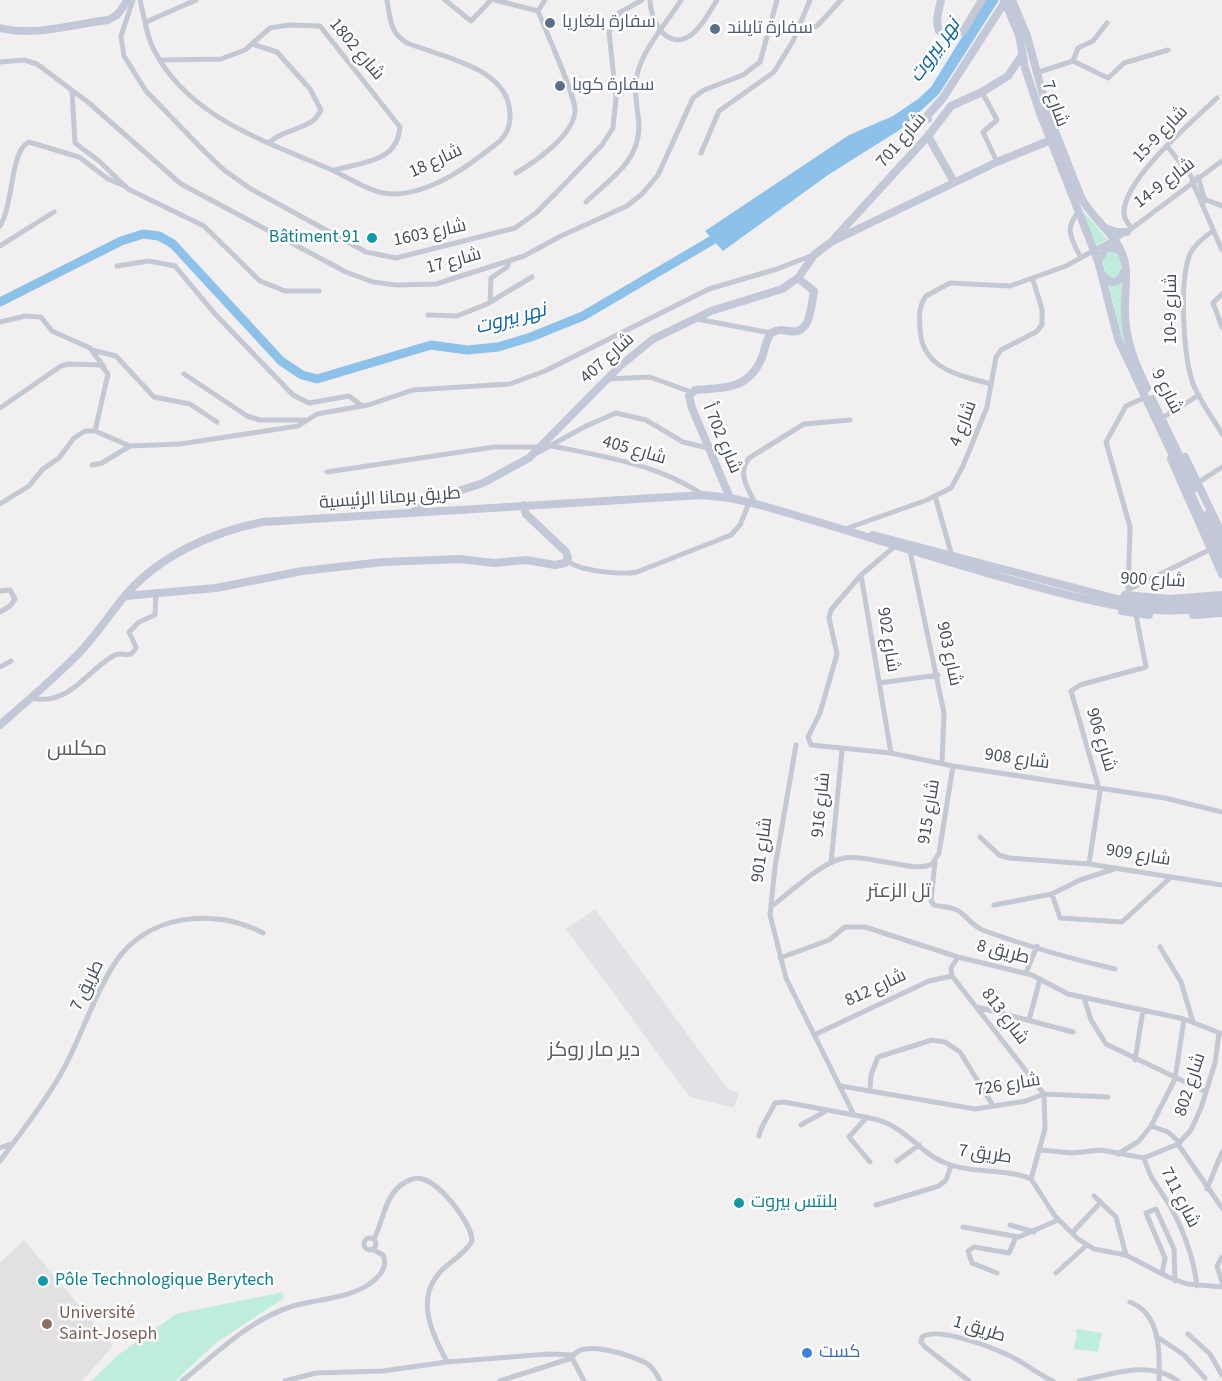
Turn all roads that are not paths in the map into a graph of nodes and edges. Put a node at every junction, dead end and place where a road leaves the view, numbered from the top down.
1 (128, 0) edge
2 (133, 0) edge
3 (140, 0) edge
4 (196, 0) edge
5 (387, 0) edge
6 (445, 0) edge
7 (493, 0) edge
8 (545, 0) edge
9 (642, 0) edge
10 (650, 0) edge
11 (681, 0) edge
12 (717, 0) edge
13 (777, 0) edge
14 (810, 0) edge
15 (841, 0) edge
16 (941, 0) edge
17 (982, 0) edge
18 (1007, 1) edge
19 (538, 10) junction
20 (146, 22) junction
21 (1107, 23) dead end
22 (0, 28) edge
23 (797, 31) junction
24 (660, 32) junction
25 (252, 44) junction
26 (1168, 50) dead end
27 (1023, 53) junction
28 (161, 60) junction
29 (1073, 61) junction
30 (0, 62) edge
31 (1026, 72) junction
32 (1036, 73) junction
33 (1008, 76) junction
34 (72, 91) junction
35 (982, 92) junction
36 (1217, 98) dead end
37 (951, 106) junction
38 (1048, 112) junction
39 (928, 136) junction
40 (1051, 140) junction
41 (270, 142) junction
42 (1167, 146) junction
43 (701, 153) dead end
44 (1222, 161) edge
45 (997, 162) junction
46 (334, 171) junction
47 (516, 173) dead end
48 (1195, 180) junction
49 (954, 182) junction
50 (125, 186) junction
51 (1203, 198) junction
52 (586, 202) dead end
53 (1222, 206) edge
54 (1082, 210) junction
55 (54, 212) dead end
56 (1096, 221) junction
57 (0, 226) edge
58 (1129, 230) junction
59 (1213, 231) junction
60 (1114, 240) junction
61 (831, 242) junction
62 (0, 246) edge
63 (1120, 249) junction
64 (1222, 250) edge
65 (1094, 251) junction
66 (814, 255) junction
67 (1081, 258) junction
68 (1098, 261) junction
69 (508, 262) junction
70 (117, 266) dead end
71 (1125, 271) junction
72 (1101, 272) junction
73 (532, 278) dead end
74 (798, 278) junction
75 (1033, 280) junction
76 (319, 291) dead end
77 (1222, 294) edge
78 (490, 302) junction
79 (428, 315) dead end
80 (697, 319) junction
81 (0, 322) edge
82 (1222, 327) edge
83 (771, 333) junction
84 (92, 350) junction
85 (104, 367) junction
86 (184, 374) dead end
87 (607, 379) junction
88 (991, 384) junction
89 (691, 392) junction
90 (1199, 395) junction
91 (1146, 398) junction
92 (362, 406) junction
93 (0, 408) edge
94 (1162, 418) junction
95 (306, 420) junction
96 (850, 420) dead end
97 (217, 422) dead end
98 (95, 431) junction
99 (1222, 434) edge
100 (1171, 442) junction
101 (130, 446) junction
102 (552, 446) junction
103 (539, 447) junction
104 (708, 448) junction
105 (532, 456) junction
106 (92, 465) dead end
107 (1222, 467) edge
108 (327, 472) dead end
109 (1199, 482) junction
110 (703, 495) junction
111 (935, 496) junction
112 (730, 498) junction
113 (753, 503) junction
114 (0, 504) edge
115 (523, 505) junction
116 (412, 513) junction
117 (1216, 519) edge
118 (845, 529) junction
119 (854, 532) junction
120 (1222, 534) edge
121 (894, 547) junction
122 (1222, 548) edge
123 (1211, 549) junction
124 (910, 551) junction
125 (952, 558) junction
126 (1222, 560) edge
127 (567, 561) junction
128 (1222, 574) edge
129 (861, 576) junction
130 (1081, 590) junction
131 (0, 591) edge
132 (156, 592) junction
133 (1129, 593) junction
134 (125, 596) junction
135 (1222, 597) edge
136 (1222, 605) edge
137 (1140, 609) junction
138 (0, 612) edge
139 (1222, 613) edge
140 (11, 661) dead end
141 (0, 667) edge
142 (938, 675) junction
143 (879, 683) junction
144 (30, 698) junction
145 (18, 707) junction
146 (0, 718) edge
147 (0, 725) edge
148 (796, 745) dead end
149 (842, 750) junction
150 (891, 753) junction
151 (942, 763) junction
152 (953, 766) junction
153 (1099, 788) junction
154 (1222, 812) edge
155 (980, 837) dead end
156 (935, 861) junction
157 (831, 863) junction
158 (1089, 864) junction
159 (1116, 868) junction
160 (1171, 877) junction
161 (1222, 885) edge
162 (1052, 894) junction
163 (994, 905) dead end
164 (771, 907) junction
165 (263, 933) dead end
166 (1037, 946) junction
167 (1160, 947) dead end
168 (958, 957) junction
169 (780, 958) junction
170 (1115, 969) dead end
171 (1026, 973) junction
172 (951, 976) junction
173 (1040, 979) junction
174 (1084, 998) junction
175 (977, 1007) junction
176 (1143, 1010) junction
177 (1184, 1019) junction
178 (1029, 1020) junction
179 (1192, 1022) junction
180 (1072, 1032) dead end
181 (1221, 1034) edge
182 (814, 1035) junction
183 (1135, 1060) junction
184 (1175, 1079) junction
185 (841, 1086) junction
186 (870, 1090) junction
187 (1206, 1092) junction
188 (1044, 1094) junction
189 (1108, 1097) dead end
190 (992, 1104) junction
191 (826, 1111) junction
192 (854, 1115) junction
193 (867, 1117) junction
194 (801, 1125) dead end
195 (1151, 1126) junction
196 (759, 1136) dead end
197 (1178, 1143) junction
198 (12, 1144) junction
199 (918, 1145) junction
200 (0, 1148) edge
201 (1041, 1150) junction
202 (1222, 1152) edge
203 (1118, 1154) junction
204 (1144, 1158) junction
205 (0, 1161) edge
206 (897, 1161) dead end
207 (870, 1162) dead end
208 (951, 1166) junction
209 (1031, 1179) junction
210 (1208, 1190) junction
211 (1094, 1196) dead end
212 (1101, 1202) junction
213 (876, 1204) dead end
214 (1222, 1208) edge
215 (1058, 1220) junction
216 (1010, 1224) dead end
217 (963, 1227) dead end
218 (1034, 1232) junction
219 (1072, 1233) junction
220 (1016, 1237) junction
221 (374, 1239) junction
222 (1087, 1245) junction
223 (372, 1250) junction
224 (1126, 1255) junction
225 (1222, 1257) edge
226 (997, 1273) dead end
227 (1056, 1273) dead end
228 (1162, 1274) junction
229 (1175, 1281) junction
230 (1222, 1282) edge
231 (1197, 1286) junction
232 (1222, 1287) edge
233 (1130, 1302) dead end
234 (1188, 1334) dead end
235 (1156, 1336) junction
236 (573, 1356) junction
237 (447, 1362) junction
238 (1160, 1371) junction
239 (1125, 1372) junction
240 (1222, 1375) edge
241 (1205, 1378) dead end
242 (1043, 1379) edge
243 (182, 1381) edge
244 (285, 1381) edge
245 (500, 1381) edge
246 (584, 1381) edge
247 (660, 1381) edge
248 (969, 1381) edge
249 (1053, 1381) edge
250 (1079, 1381) edge
251 (1127, 1381) edge
252 (1160, 1381) edge
253 (1178, 1381) edge

1 - 22 main road
2 - 9 street, شارع 1603
3 - 20 street, شارع 18
4 - 20 street
5 - 46 street, شارع 18
6 - 7 street
7 - 19 street
8 - 19 street
10 - 24 street
11 - 24 street
12 - 24 street
13 - 69 street, شارع 17
14 - 23 street
15 - 23 street
16 - 17 main road
18 - 27 main road, شارع 7
18 - 32 main road
18 - 37 main road
19 - 47 street
20 - 28 street, شارع 18
21 - 29 street
23 - 43 street
24 - 52 street
25 - 28 street, شارع 1802
25 - 41 street
25 - 46 street, شارع 1802
26 - 29 street
27 - 31 main road, شارع 7
27 - 33 main road
28 - 41 street, شارع 18
29 - 32 street
30 - 34 street, شارع 17
31 - 33 main road
31 - 38 main road
31 - 40 main road, شارع 7
32 - 38 main road
33 - 35 main road, شارع 701
34 - 50 street
34 - 69 street, شارع 17
35 - 37 main road, شارع 701
35 - 45 street
36 - 42 street, شارع 9-15
37 - 39 main road, شارع 701
38 - 54 main road
39 - 49 main road
39 - 61 main road, شارع 701
40 - 45 main road
40 - 54 main road, شارع 7
41 - 46 street, شارع 18
42 - 48 street
42 - 58 street, شارع 9-15
44 - 48 street, شارع 9-14
45 - 49 main road
48 - 51 street
48 - 58 street, شارع 9-14
49 - 61 main road
50 - 57 street
50 - 76 street
51 - 53 street
51 - 59 street
54 - 56 main road
54 - 65 main road
54 - 67 street
55 - 62 street
56 - 58 main road
56 - 60 main road
58 - 60 street, شارع 9-14
58 - 63 main road
59 - 64 street
59 - 90 street, شارع 9-10
60 - 63 main road
60 - 65 street, شارع 9-14
61 - 66 main road, شارع 407
63 - 68 main road
63 - 71 main road
65 - 67 street, شارع 9-14
65 - 68 main road
66 - 74 main road, شارع 407
66 - 92 street
67 - 75 street, شارع 9-14
68 - 72 main road
69 - 78 street
70 - 92 street
71 - 72 main road
71 - 94 main road, شارع 9
72 - 91 main road
73 - 78 street
74 - 80 main road, شارع 407
74 - 83 main road
75 - 88 street, شارع 4
75 - 88 street, شارع 9-14
77 - 82 street
78 - 79 street
80 - 83 street
80 - 87 main road, شارع 407
81 - 84 street
83 - 89 main road, شارع 702 أ
84 - 85 street
84 - 97 street
85 - 93 street
85 - 98 street
86 - 95 street
87 - 89 street, شارع 702 أ
87 - 103 main road, شارع 407
88 - 111 street, شارع 4
89 - 104 main road, شارع 702 أ
90 - 94 street
90 - 99 street, شارع 9-10
91 - 100 main road
91 - 133 street
92 - 95 street
94 - 100 main road, شارع 9
95 - 101 street
96 - 113 street
98 - 101 street
98 - 114 street
100 - 109 main road
100 - 117 main road, شارع 9
100 - 123 main road
100 - 126 main road
101 - 106 street
102 - 104 street
102 - 105 street
102 - 110 street, شارع 405
103 - 105 main road, شارع 407
103 - 108 street
104 - 112 main road, شارع 702 أ
105 - 116 main road, شارع 407
107 - 109 street
109 - 117 main road
110 - 112 main road, طريق برمانا الرئيسية
110 - 115 main road, طريق برمانا الرئيسية
111 - 118 street, شارع 4
111 - 125 street
112 - 113 main road, طريق برمانا الرئيسية
113 - 118 main road, طريق برمانا الرئيسية
113 - 127 street
115 - 116 main road, طريق برمانا الرئيسية
115 - 127 main road
116 - 134 main road, طريق برمانا الرئيسية
117 - 120 main road
117 - 122 main road
118 - 119 main road, طريق برمانا الرئيسية
119 - 121 main road
119 - 125 main road
121 - 124 main road
121 - 129 street
123 - 128 main road
123 - 133 street
124 - 137 main road
124 - 142 street, شارع 903
125 - 130 main road
127 - 132 main road
129 - 143 street, شارع 902
129 - 149 street, شارع 908
130 - 133 main road, شارع 900
130 - 137 main road
131 - 138 street
132 - 134 main road
132 - 144 street
133 - 135 main road, شارع 900
134 - 144 main road, طريق برمانا الرئيسية
135 - 137 main road
136 - 137 main road
137 - 139 main road, شارع 900
137 - 153 street, شارع 906
140 - 141 street
142 - 143 street
142 - 151 street, شارع 903
143 - 150 street, شارع 902
144 - 145 main road, طريق برمانا الرئيسية
145 - 146 main road
145 - 147 main road, طريق برمانا الرئيسية
148 - 164 street, شارع 901
149 - 150 street, شارع 908
149 - 157 street, شارع 916
150 - 151 street, شارع 908
151 - 152 street, شارع 908
152 - 153 street, شارع 908
152 - 156 street, شارع 915
153 - 154 street, شارع 908
153 - 158 street, شارع 909
155 - 158 street
156 - 157 street, شارع 915
156 - 166 street
157 - 164 street, شارع 915
158 - 159 street, شارع 909
159 - 160 street, شارع 909
159 - 162 street
160 - 161 street, شارع 909
160 - 162 street
162 - 163 street
164 - 169 street, شارع 901
165 - 198 street, طريق 7
166 - 170 street
166 - 171 street
167 - 179 street
168 - 169 street, طريق 8
168 - 171 street, طريق 8
168 - 172 street
169 - 182 street
171 - 173 street, طريق 8
172 - 175 street, شارع 813
172 - 182 street, شارع 812
173 - 174 street, طريق 8
173 - 178 street
174 - 176 street, طريق 8
174 - 183 street
175 - 178 street
175 - 188 street, شارع 813
176 - 177 street, طريق 8
176 - 183 street
177 - 179 street, طريق 8
177 - 184 street
178 - 180 street
179 - 181 street, طريق 8
181 - 187 street, شارع 802
182 - 185 street
183 - 184 street
184 - 187 street
184 - 195 street
185 - 186 street, شارع 726
185 - 192 street
186 - 190 street, شارع 726
186 - 190 street
187 - 197 street, شارع 802
188 - 189 street, شارع 726
188 - 190 street, شارع 726
188 - 201 street
191 - 192 street, 7 طريق
191 - 194 street
191 - 196 street, 7 طريق
192 - 193 street, 7 طريق
193 - 199 street, 7 طريق
193 - 207 street
195 - 197 street
195 - 203 street
197 - 204 street
197 - 210 street
198 - 200 street
198 - 205 street, طريق 7
199 - 206 street
199 - 208 street, 7 طريق
201 - 203 street
201 - 209 street
202 - 210 street
203 - 204 street
204 - 231 street, شارع 711
208 - 209 street, 7 طريق
208 - 213 street
209 - 215 street, 7 طريق
210 - 214 street
211 - 212 street
212 - 219 street
212 - 224 street
215 - 218 street
215 - 219 street, 7 طريق
216 - 218 street
217 - 220 street
218 - 220 street
219 - 222 street, 7 طريق
220 - 226 street
221 - 223 street
221 - 223 street
221 - 237 street
222 - 224 street, 7 طريق
222 - 227 street
223 - 243 street
224 - 228 street, 7 طريق
225 - 230 street
228 - 229 street, 7 طريق
228 - 229 street
229 - 231 street, 7 طريق
231 - 232 street, 7 طريق
233 - 235 street
234 - 240 street
235 - 238 street
235 - 241 street
236 - 237 street
236 - 245 street
236 - 246 street
236 - 247 street
237 - 244 street
238 - 239 street
238 - 252 street
238 - 253 street
239 - 250 street
239 - 251 street
242 - 248 street, طريق 1
242 - 249 street, طريق 1

